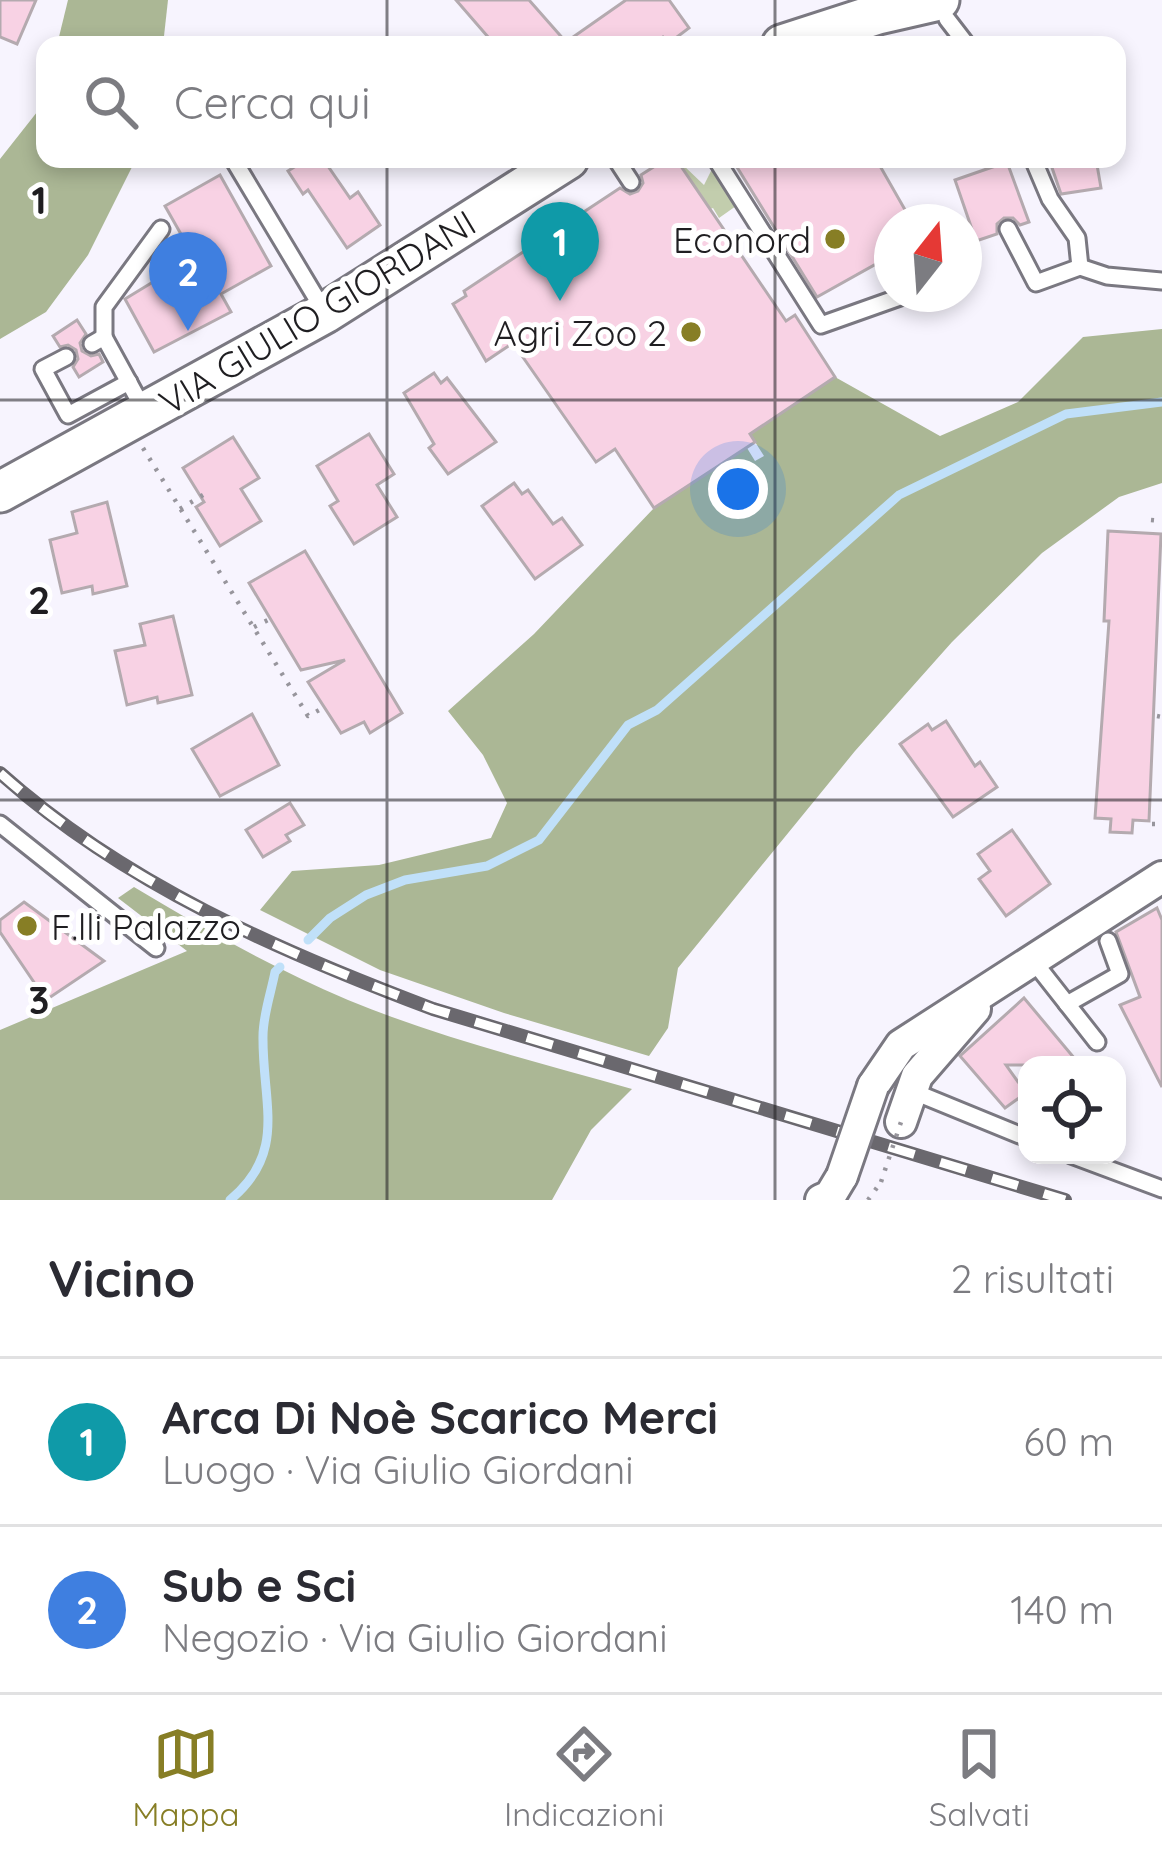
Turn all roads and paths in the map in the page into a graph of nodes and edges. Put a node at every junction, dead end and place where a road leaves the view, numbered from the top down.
1 (943, 10) edge
2 (810, 36) edge
3 (961, 36) edge
4 (238, 168) edge
5 (554, 168) edge
6 (622, 168) edge
7 (722, 168) edge
8 (1037, 168) edge
9 (631, 182) dead end
10 (161, 229) dead end
11 (1009, 230) dead end
12 (1080, 267) junction
13 (1162, 281) edge
14 (874, 306) edge
15 (325, 313) junction
16 (67, 357) dead end
17 (134, 406) junction
18 (0, 492) edge
19 (208, 492) dead end
20 (180, 508) junction
21 (1151, 520) dead end
22 (1162, 521) edge
23 (270, 619) dead end
24 (254, 627) junction
25 (323, 708) dead end
26 (0, 824) edge
27 (1152, 824) dead end
28 (1162, 824) edge
29 (1162, 877) edge
30 (1108, 941) dead end
31 (156, 948) dead end
32 (1031, 958) junction
33 (1001, 980) junction
34 (1067, 1004) junction
35 (1097, 1042) dead end
36 (878, 1077) junction
37 (912, 1090) junction
38 (901, 1122) joint
39 (1018, 1134) edge
40 (1095, 1164) edge
41 (1162, 1189) edge
42 (820, 1200) edge
43 (868, 1200) edge

1 - 2 street
1 - 3 lane
4 - 15 lane
5 - 15 street, VIA GIULIO GIORDANI
6 - 9 lane
7 - 14 lane
8 - 12 lane
10 - 17 lane
11 - 12 lane
12 - 13 lane
15 - 17 street, VIA GIULIO GIORDANI
16 - 17 lane
17 - 18 street, VIA GIULIO GIORDANI
17 - 20 path
19 - 20 path
20 - 24 path
21 - 22 path
23 - 24 path
24 - 25 path
26 - 31 lane
27 - 28 path
29 - 32 street
30 - 34 lane
32 - 33 street
32 - 34 lane
33 - 36 street
33 - 37 street
34 - 35 lane
36 - 37 street
36 - 42 street, bridge
37 - 38 street
37 - 39 lane
38 - 43 path, bridge
40 - 41 lane

